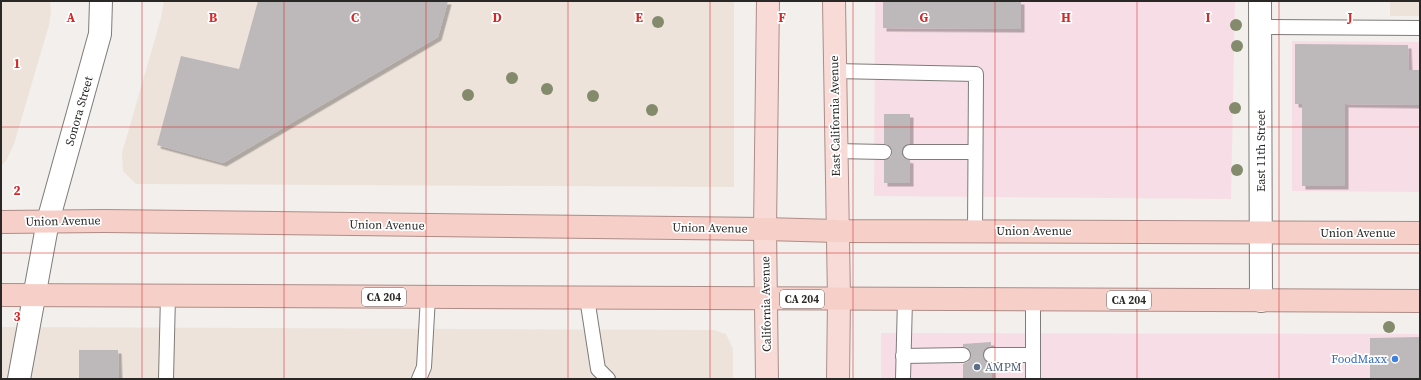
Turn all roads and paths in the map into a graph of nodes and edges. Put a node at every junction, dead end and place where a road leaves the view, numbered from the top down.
1 (101, 1) edge
2 (768, 1) edge
3 (834, 1) edge
4 (1260, 1) edge
5 (1260, 27) junction
6 (1420, 28) edge
7 (835, 71) junction
8 (836, 151) junction
9 (878, 152) dead end
10 (910, 152) dead end
11 (975, 152) junction
12 (48, 221) junction
13 (1, 222) edge
14 (765, 229) junction
15 (837, 231) junction
16 (975, 231) junction
17 (1261, 232) junction
18 (1420, 233) edge
19 (1, 295) edge
20 (34, 295) junction
21 (168, 295) junction
22 (428, 297) junction
23 (587, 298) junction
24 (766, 299) junction
25 (839, 299) junction
26 (905, 299) junction
27 (1033, 299) junction
28 (1261, 300) junction
29 (1420, 301) edge
30 (963, 355) dead end
31 (991, 355) dead end
32 (1033, 355) junction
33 (903, 356) junction
34 (19, 379) edge
35 (166, 379) edge
36 (419, 379) edge
37 (608, 379) edge
38 (767, 379) edge
39 (838, 379) edge
40 (903, 379) edge
41 (1033, 379) edge

1 - 12 street, Sonora Street
2 - 14 main road
3 - 7 main road, East California Avenue
4 - 5 street, East 11th Street
5 - 6 lane
5 - 17 street, East 11th Street
7 - 8 main road, East California Avenue
7 - 11 lane
8 - 9 lane
8 - 15 main road, East California Avenue
10 - 11 lane
11 - 16 lane
12 - 13 highway, Union Avenue
12 - 14 highway, Union Avenue
12 - 20 street, Sonora Street
14 - 15 highway, Union Avenue
14 - 24 main road, California Avenue
15 - 16 highway, Union Avenue
15 - 25 main road
16 - 17 highway, Union Avenue
17 - 18 highway, Union Avenue
17 - 28 street, East 11th Street
19 - 20 highway, CA 204
20 - 21 highway, CA 204
20 - 34 street, Sonora Street
21 - 22 highway, CA 204
21 - 35 lane
22 - 23 highway, CA 204
22 - 36 lane
23 - 24 highway, CA 204
23 - 37 lane
24 - 25 highway, CA 204
24 - 38 main road, California Avenue
25 - 26 highway, CA 204
25 - 39 main road
26 - 27 highway, CA 204
26 - 33 lane
27 - 28 highway, CA 204
27 - 32 lane
28 - 29 highway, CA 204
30 - 33 lane
31 - 32 lane
32 - 41 lane
33 - 40 lane

